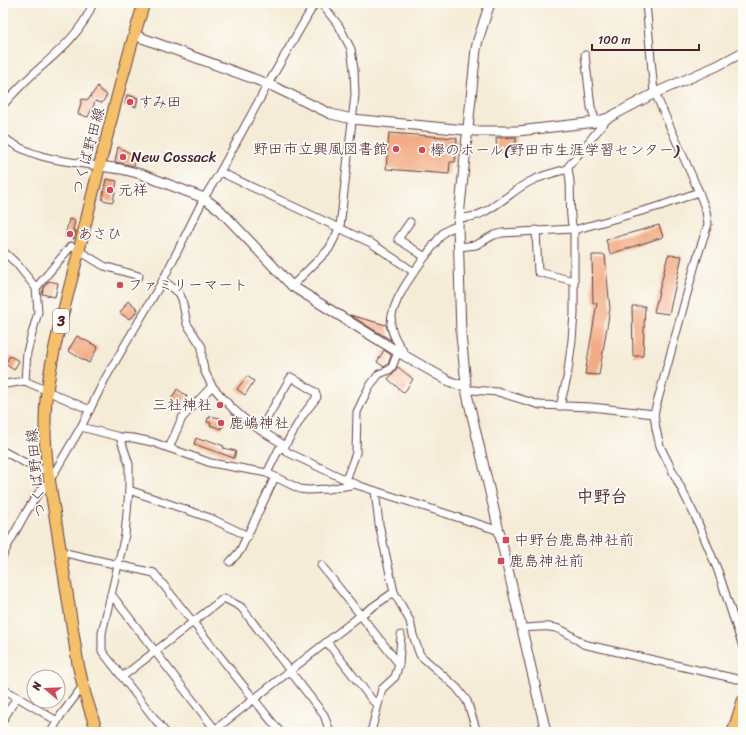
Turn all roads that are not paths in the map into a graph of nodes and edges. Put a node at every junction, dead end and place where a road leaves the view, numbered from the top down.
1 (93, 3) edge
2 (144, 3) edge
3 (316, 3) edge
4 (321, 3) edge
5 (490, 3) edge
6 (646, 3) edge
7 (134, 35) junction
8 (743, 52) edge
9 (585, 55) dead end
10 (268, 84) junction
11 (654, 93) junction
12 (3, 105) edge
13 (608, 118) junction
14 (352, 119) junction
15 (596, 122) junction
16 (467, 131) junction
17 (3, 137) edge
18 (99, 166) junction
19 (568, 169) junction
20 (220, 172) junction
21 (699, 192) junction
22 (204, 198) junction
23 (410, 222) dead end
24 (459, 222) junction
25 (340, 228) junction
26 (536, 230) junction
27 (573, 230) junction
28 (459, 246) junction
29 (79, 250) junction
30 (3, 251) edge
31 (425, 257) junction
32 (414, 272) junction
33 (139, 276) dead end
34 (163, 280) junction
35 (574, 280) junction
36 (292, 286) junction
37 (36, 288) junction
38 (398, 352) junction
39 (408, 358) junction
40 (25, 381) junction
41 (3, 383) edge
42 (212, 386) junction
43 (466, 389) junction
44 (48, 390) junction
45 (560, 406) junction
46 (90, 410) junction
47 (654, 414) junction
48 (81, 427) junction
49 (260, 430) junction
50 (120, 437) junction
51 (284, 447) junction
52 (169, 448) junction
53 (3, 451) edge
54 (267, 473) junction
55 (49, 476) junction
56 (275, 477) junction
57 (346, 480) junction
58 (356, 484) junction
59 (128, 490) junction
60 (375, 491) junction
61 (500, 531) junction
62 (248, 536) junction
63 (61, 552) junction
64 (3, 556) edge
65 (230, 562) dead end
66 (118, 564) junction
67 (321, 565) dead end
68 (394, 592) junction
69 (110, 594) junction
70 (361, 616) junction
71 (193, 622) junction
72 (522, 628) junction
73 (401, 635) dead end
74 (327, 642) junction
75 (743, 647) edge
76 (155, 651) junction
77 (399, 664) junction
78 (290, 671) junction
79 (122, 677) junction
80 (743, 679) edge
81 (83, 686) junction
82 (3, 689) edge
83 (17, 697) junction
84 (254, 700) junction
85 (743, 701) edge
86 (378, 704) junction
87 (3, 720) edge
88 (57, 721) junction
89 (215, 731) edge
90 (51, 732) edge
91 (97, 732) edge
92 (165, 732) edge
93 (280, 732) edge
94 (330, 732) edge
95 (370, 732) edge
96 (477, 732) edge
97 (546, 732) edge
98 (733, 732) edge

1 - 12 street
2 - 7 main road, つくば野田線 / 3
3 - 10 street
4 - 14 street
5 - 16 street
6 - 11 street
7 - 10 street
7 - 18 main road, つくば野田線 / 3
8 - 11 street
9 - 15 street
10 - 14 street
10 - 20 street
11 - 13 street
11 - 21 street
13 - 15 street
13 - 19 street
14 - 16 street
14 - 25 street
15 - 16 street
16 - 24 street
17 - 18 street
18 - 22 street
18 - 29 main road, つくば野田線 / 3
19 - 24 street
19 - 27 street
20 - 22 street
20 - 25 street
21 - 27 street
21 - 47 street
22 - 34 street
22 - 36 street
23 - 31 street
24 - 28 street
24 - 31 street
25 - 32 street
25 - 36 street
26 - 27 street
26 - 28 street
26 - 35 street
27 - 35 street
28 - 43 street
29 - 33 street
29 - 37 street
29 - 44 main road, つくば野田線 / 3
30 - 37 street
31 - 32 street
32 - 39 street
34 - 42 street
34 - 46 street
35 - 45 street
36 - 38 street
37 - 40 street
38 - 39 street
38 - 57 street
39 - 43 street
40 - 41 street
40 - 44 street
42 - 49 street
42 - 52 street
43 - 45 street
43 - 61 street
44 - 46 street
44 - 55 main road, つくば野田線 / 3
45 - 47 street
46 - 48 street
47 - 75 street
48 - 50 street
48 - 55 street
49 - 51 street
49 - 51 street
50 - 52 street
50 - 59 street
51 - 54 street
51 - 57 street
52 - 54 street
53 - 55 street
54 - 56 street
55 - 63 main road, つくば野田線 / 3
55 - 64 street
56 - 58 street
56 - 62 street
57 - 58 street
58 - 60 street
59 - 62 street
59 - 66 street
60 - 61 street
60 - 68 street
61 - 72 street
62 - 65 street
63 - 66 street
63 - 81 main road, つくば野田線 / 3
66 - 69 street
66 - 71 street
67 - 70 street
68 - 70 street
68 - 96 street
69 - 76 street
69 - 79 street
70 - 74 street
70 - 77 street
71 - 76 street
71 - 78 street
71 - 84 street
72 - 80 street
72 - 97 street
73 - 77 street
74 - 78 street
74 - 86 street
76 - 79 street
76 - 89 street
77 - 86 street
78 - 84 street
78 - 94 street
79 - 92 street
81 - 88 street
81 - 91 main road, つくば野田線 / 3
82 - 83 street
83 - 87 street
83 - 88 street
84 - 89 street
84 - 93 street
85 - 98 main road
86 - 95 street
88 - 90 street

